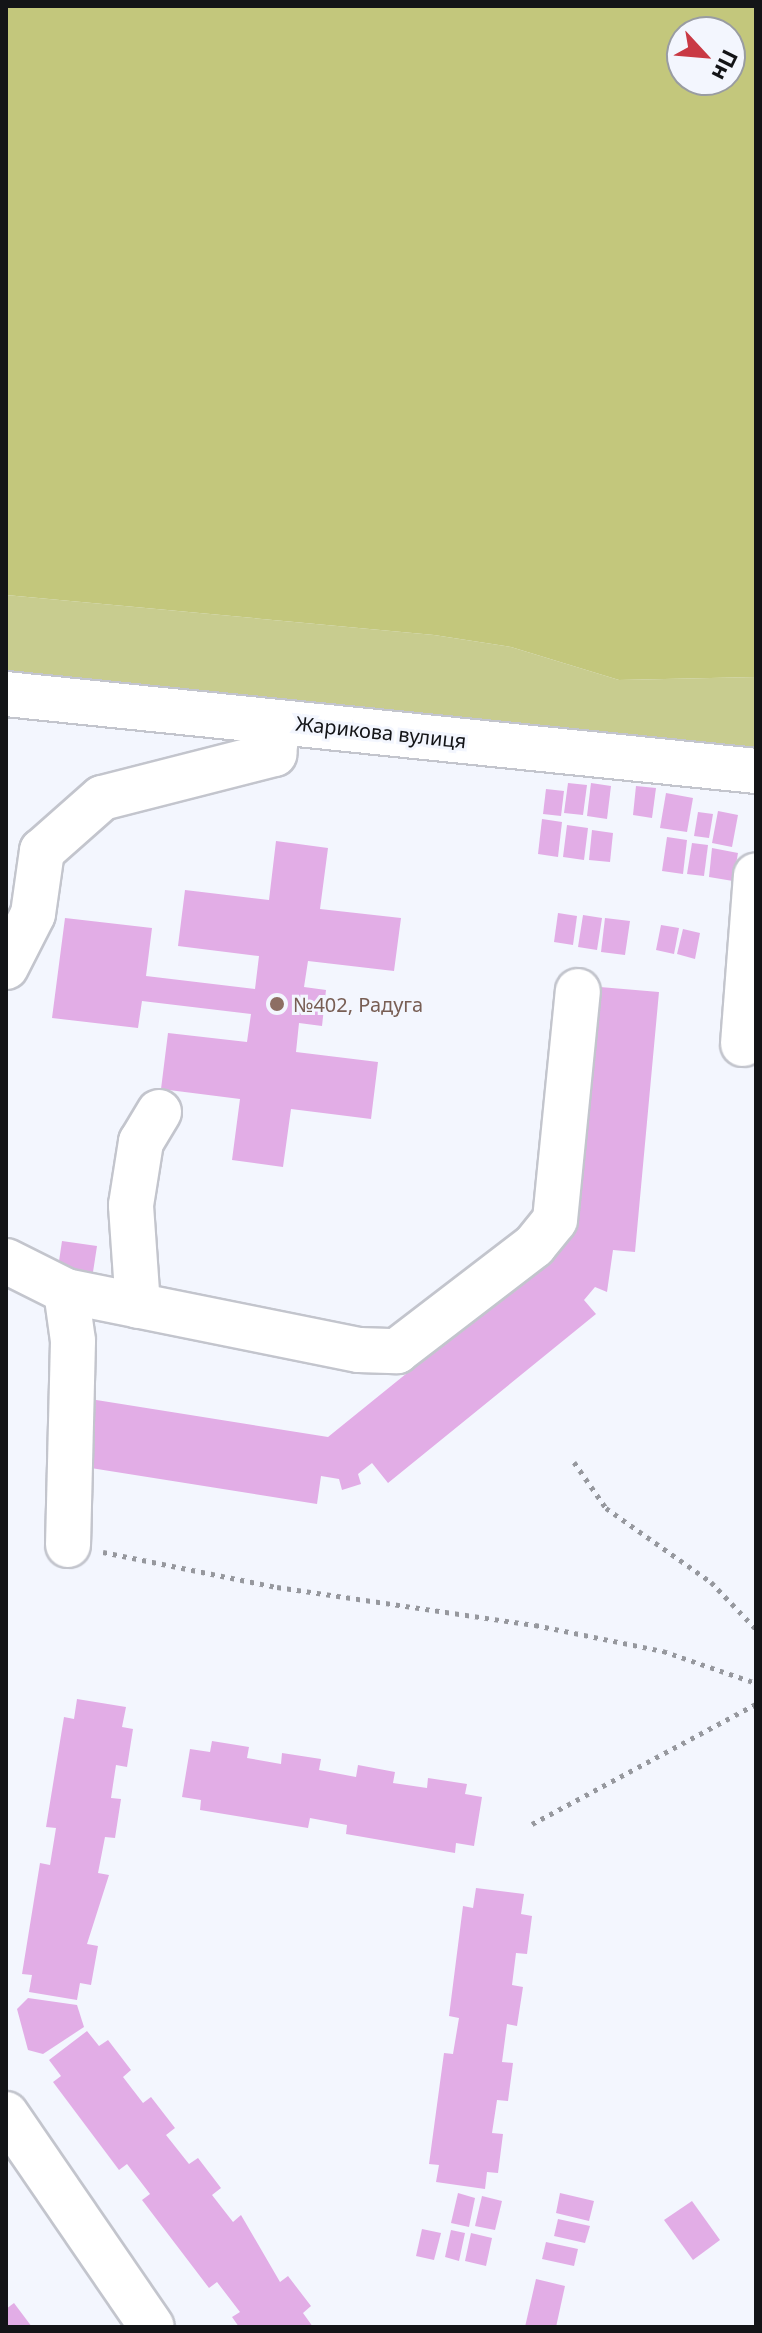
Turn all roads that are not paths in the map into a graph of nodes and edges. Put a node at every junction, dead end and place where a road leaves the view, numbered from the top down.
1 (6, 694) edge
2 (278, 722) dead end
3 (756, 771) edge
4 (756, 876) edge
5 (6, 967) edge
6 (578, 991) dead end
7 (743, 1044) dead end
8 (159, 1112) dead end
9 (6, 1261) edge
10 (66, 1291) junction
11 (138, 1306) junction
12 (68, 1545) road end
13 (6, 2114) edge
14 (152, 2327) edge

1 - 3 street, Жарикова вулиця
2 - 5 street
4 - 7 street
6 - 11 street
8 - 11 street
9 - 10 street
10 - 11 street
10 - 12 street
13 - 14 street

